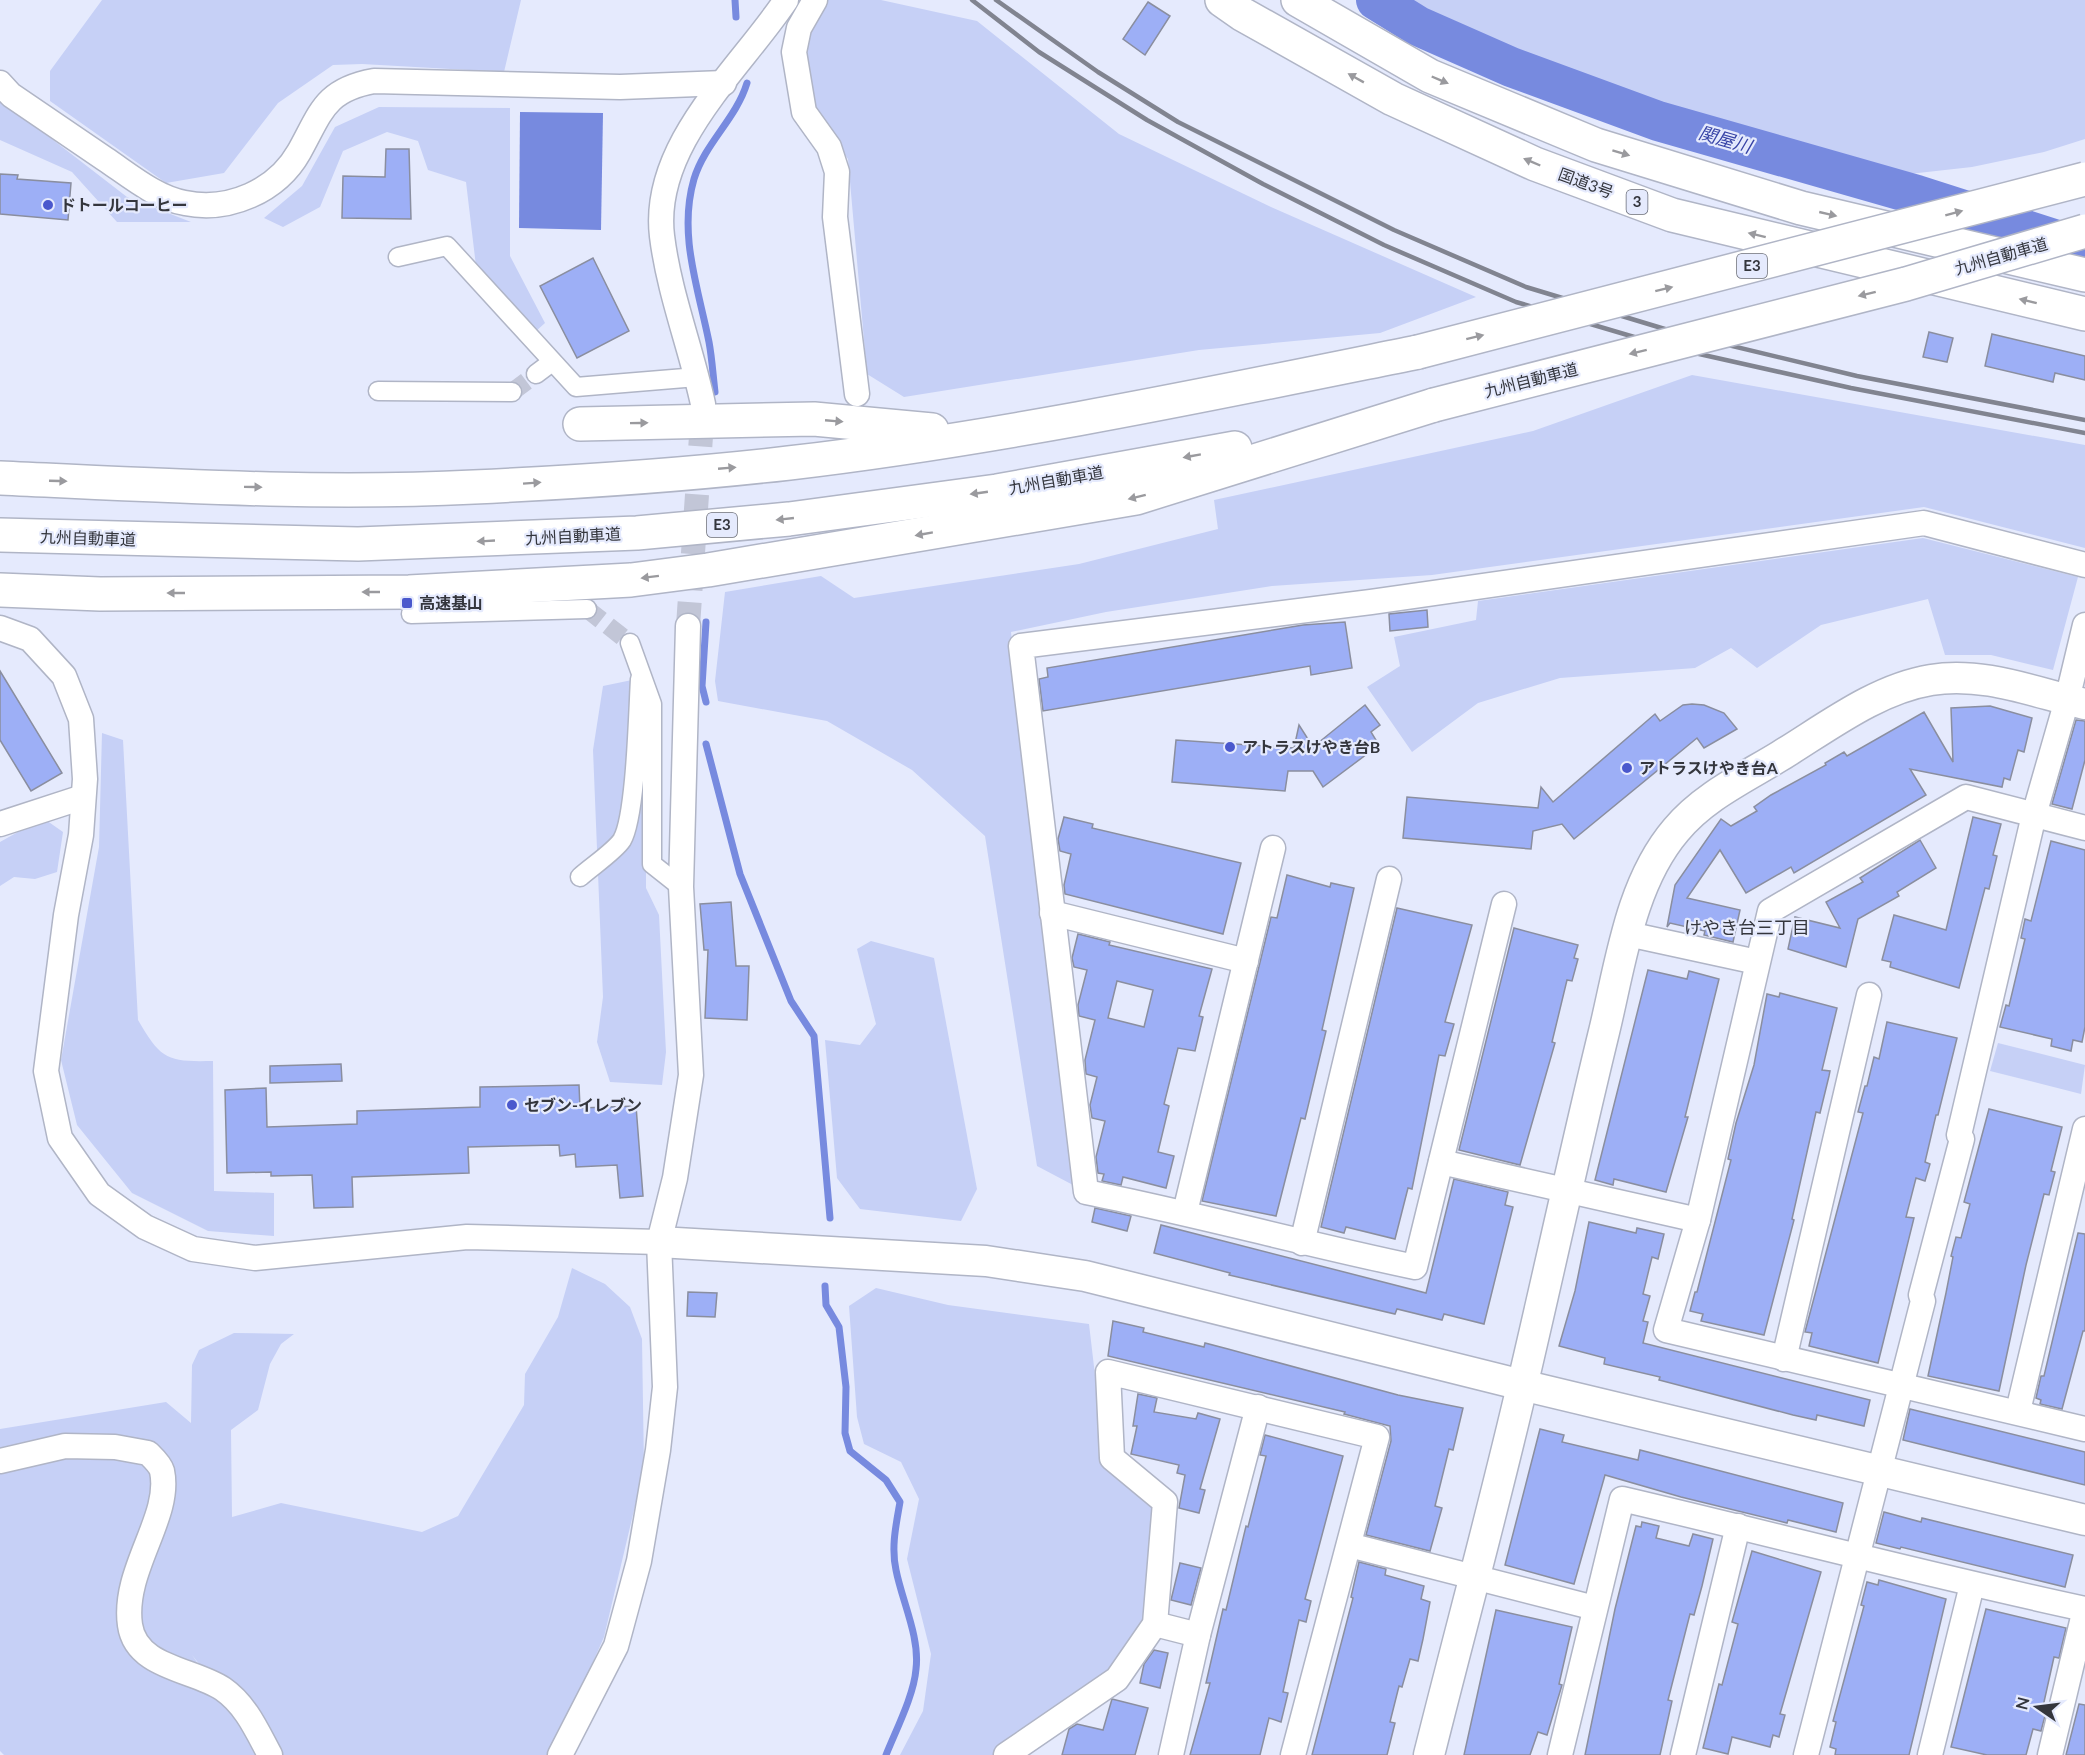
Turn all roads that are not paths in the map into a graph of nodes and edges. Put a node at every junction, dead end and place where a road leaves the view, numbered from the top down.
1 (786, 0) edge
2 (815, 0) edge
3 (1222, 0) edge
4 (1298, 0) edge
5 (0, 83) edge
6 (724, 83) junction
7 (2085, 179) edge
8 (2085, 231) edge
9 (398, 257) dead end
10 (2085, 275) edge
11 (2085, 314) edge
12 (552, 362) junction
13 (536, 374) tunnel mouth
14 (697, 377) junction
15 (378, 391) dead end
16 (512, 392) tunnel mouth
17 (857, 394) dead end
18 (703, 404) tunnel mouth
19 (1434, 405) junction
20 (580, 424) dead end
21 (989, 434) junction
22 (0, 478) edge
23 (0, 535) edge
24 (2085, 565) edge
25 (0, 590) edge
26 (587, 609) tunnel mouth
27 (411, 614) dead end
28 (2085, 625) edge
29 (688, 626) tunnel mouth
30 (0, 628) edge
31 (630, 642) tunnel mouth
32 (641, 671) junction
33 (2076, 702) edge
34 (83, 797) junction
35 (2034, 815) junction
36 (0, 824) edge
37 (2085, 828) edge
38 (1273, 848) dead end
39 (580, 877) dead end
40 (1389, 879) dead end
41 (681, 887) junction
42 (1504, 904) dead end
43 (1052, 913) junction
44 (1628, 934) junction
45 (1246, 961) junction
46 (1757, 962) junction
47 (1869, 995) dead end
48 (2085, 1129) edge
49 (1441, 1162) junction
50 (1566, 1190) junction
51 (1185, 1212) junction
52 (1698, 1220) junction
53 (659, 1242) junction
54 (1302, 1243) junction
55 (1784, 1359) junction
56 (1522, 1385) junction
57 (1901, 1386) junction
58 (1258, 1407) junction
59 (2018, 1412) junction
60 (2085, 1429) edge
61 (0, 1461) edge
62 (1880, 1470) junction
63 (2085, 1520) edge
64 (1738, 1526) junction
65 (1349, 1545) junction
66 (1858, 1554) junction
67 (1472, 1578) junction
68 (1972, 1585) junction
69 (1595, 1608) junction
70 (2085, 1609) edge
71 (1155, 1624) junction
72 (1198, 1635) junction
73 (270, 1755) edge
74 (560, 1755) edge
75 (1006, 1755) edge
76 (1171, 1755) edge
77 (1293, 1755) edge
78 (1429, 1755) edge
79 (1560, 1755) edge
80 (1683, 1755) edge
81 (1806, 1755) edge
82 (1930, 1755) edge
83 (2050, 1755) edge

1 - 6 street
2 - 17 street
11 -> 3 highway, 国道3号 / 3
4 -> 10 highway
5 - 6 street
6 - 14 street
21 -> 7 highway, E3, bridge
8 -> 19 highway, 九州自動車道 / E3, bridge
9 - 12 street
12 - 13 street
12 - 14 street
14 - 18 street
15 - 16 street
19 -> 23 highway, 九州自動車道 / E3
19 -> 25 highway
20 -> 21 highway
22 -> 21 highway, E3
24 - 43 street
26 - 27 street
28 - 33 street
29 - 41 street
30 - 34 street
31 - 32 street
32 - 39 street
32 - 41 street
33 - 35 street
33 - 44 street
34 - 36 street
34 - 53 street
35 - 37 street
35 - 46 street
35 - 57 street
38 - 45 street
40 - 54 street
41 - 53 street
42 - 49 street
43 - 45 street
43 - 51 street
44 - 46 street
44 - 50 street
45 - 51 street
46 - 52 street
47 - 55 street
48 - 59 street
49 - 50 street
49 - 54 street
50 - 52 street
50 - 56 street
51 - 54 street
52 - 55 street
53 - 56 street
53 - 74 street
55 - 57 street
56 - 62 street
56 - 67 street
57 - 59 street
57 - 62 street
58 - 65 street
58 - 71 street
58 - 72 street
59 - 60 street
61 - 73 street
62 - 63 street
62 - 66 street
64 - 66 street
64 - 69 street
64 - 80 street
65 - 67 street
65 - 77 street
66 - 68 street
66 - 81 street
67 - 69 street
67 - 78 street
68 - 70 street
68 - 82 street
69 - 79 street
70 - 83 street
71 - 72 street
71 - 75 street
72 - 76 street

